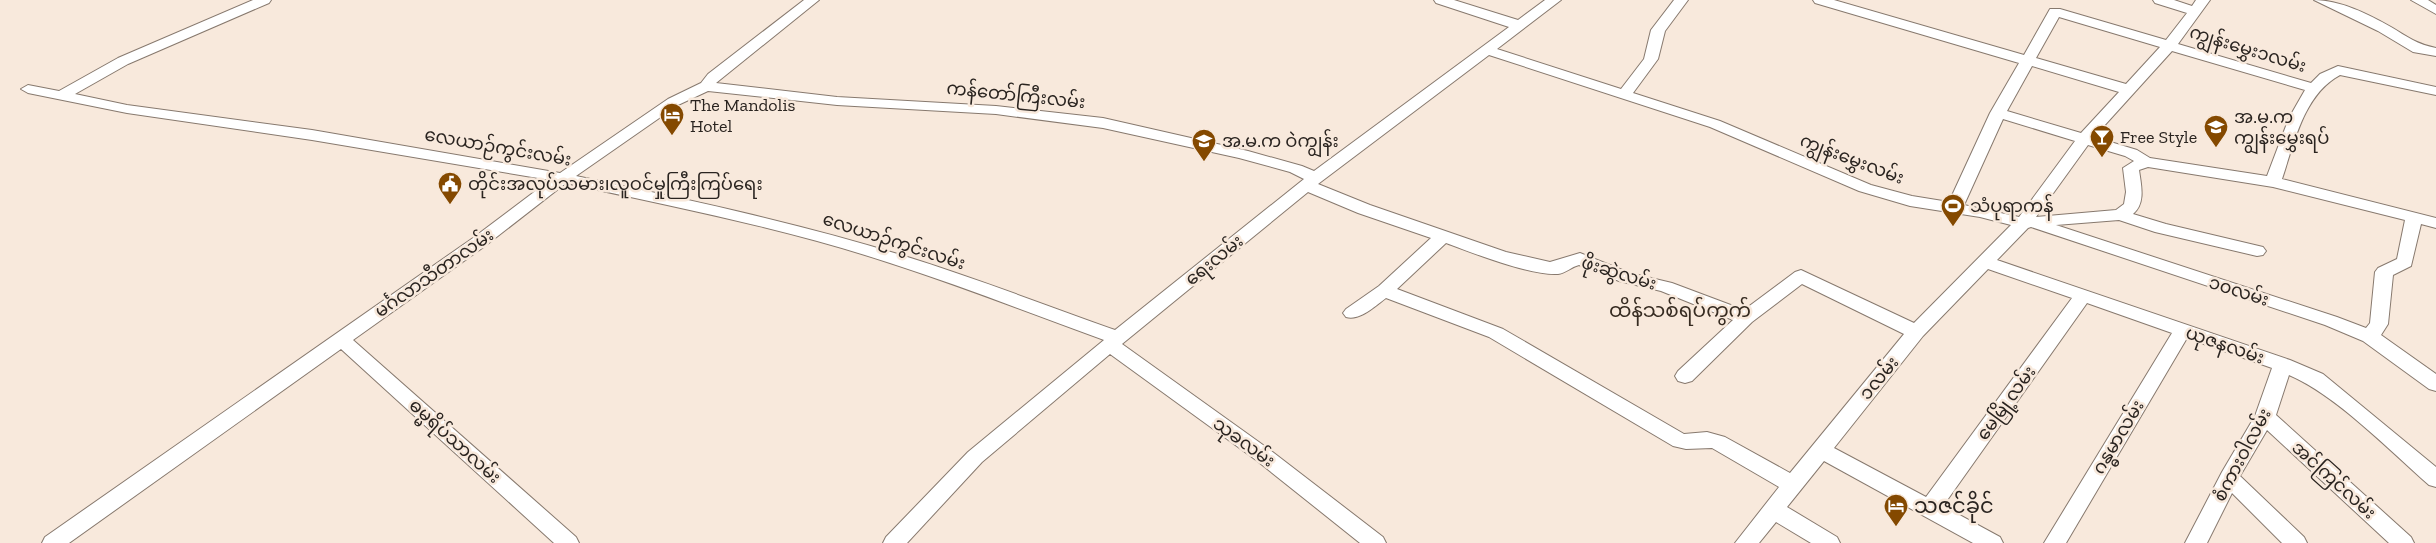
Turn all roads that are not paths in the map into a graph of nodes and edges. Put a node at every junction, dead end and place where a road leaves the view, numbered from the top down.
1 (264, 0) edge
2 (812, 0) edge
3 (1441, 0) edge
4 (1554, 0) edge
5 (1680, 0) edge
6 (1820, 0) edge
7 (2160, 0) edge
8 (2321, 0) edge
9 (2426, 1) edge
10 (2199, 5) edge
11 (2436, 10) edge
12 (1520, 26) junction
13 (2170, 45) junction
14 (1486, 50) junction
15 (2436, 52) edge
16 (2028, 59) junction
17 (706, 86) junction
18 (2314, 88) junction
19 (28, 89) dead end
20 (2129, 90) junction
21 (2436, 91) edge
22 (1625, 94) junction
23 (62, 95) junction
24 (1998, 113) junction
25 (2085, 138) junction
26 (2146, 162) junction
27 (564, 178) junction
28 (1311, 182) junction
29 (2273, 182) junction
30 (1954, 208) junction
31 (2120, 214) junction
32 (2414, 218) junction
33 (2026, 222) junction
34 (2436, 223) edge
35 (1443, 237) junction
36 (2257, 251) dead end
37 (1986, 262) junction
38 (1386, 290) junction
39 (2082, 296) junction
40 (1352, 313) dead end
41 (1746, 318) junction
42 (2182, 330) junction
43 (1916, 332) junction
44 (2370, 337) junction
45 (342, 339) junction
46 (1114, 341) junction
47 (2283, 365) junction
48 (2428, 371) edge
49 (1685, 376) dead end
50 (2436, 384) edge
51 (2265, 417) junction
52 (1820, 449) junction
53 (2229, 478) junction
54 (2436, 479) edge
55 (1792, 484) junction
56 (1772, 509) junction
57 (1929, 509) junction
58 (53, 543) edge
59 (568, 543) edge
60 (894, 543) edge
61 (1375, 543) edge
62 (1746, 543) edge
63 (1829, 543) edge
64 (1992, 543) edge
65 (2055, 543) edge
66 (2196, 543) edge
67 (2296, 543) edge
68 (2403, 543) edge

1 - 23 street
2 - 17 street, မင်္ဂလာသီတာလမ်း
3 - 12 street
4 - 12 street, ရေးလမ်း
5 - 22 street
6 - 16 street
7 - 10 street
8 - 15 street
9 - 11 street
10 - 13 street
12 - 14 street, ရေးလမ်း
13 - 16 street, ကျွန်းမွှေး၁လမ်း
13 - 18 street, ကျွန်းမွှေး၁လမ်း
13 - 20 street
14 - 22 street, ကျွန်းမွှေးလမ်း
14 - 28 street, ရေးလမ်း
16 - 20 street
16 - 24 street
17 - 27 street, မင်္ဂလာသီတာလမ်း
17 - 28 street, ကန်တော်ကြီးလမ်း
18 - 21 street
18 - 29 street
19 - 23 street, လေယာဉ်ကွင်းလမ်း
20 - 25 street
22 - 30 street, ကျွန်းမွှေးလမ်း
23 - 27 street, လေယာဉ်ကွင်းလမ်း
24 - 25 street
24 - 30 street
25 - 26 street
25 - 33 street
26 - 29 street
26 - 31 street
27 - 45 street, မင်္ဂလာသီတာလမ်း
27 - 46 street, လေယာဉ်ကွင်းလမ်း
28 - 35 street, ဖိုးဆွဲလမ်း
28 - 46 street, ရေးလမ်း
29 - 32 street
30 - 33 street, ကျွန်းမွှေးလမ်း
31 - 33 street
31 - 36 street
32 - 34 street
32 - 44 street
33 - 37 street, ၁လမ်း
33 - 44 street, ၁၀လမ်း
35 - 38 street
35 - 41 street, ဖိုးဆွဲလမ်း
37 - 39 street, ယုဇနလမ်း
37 - 43 street, ၁လမ်း
38 - 40 street
38 - 55 street
39 - 42 street, ယုဇနလမ်း
39 - 57 street, မေမြို့လမ်း
41 - 43 street
41 - 49 street
42 - 47 street, ယုဇနလမ်း
42 - 65 street, ဂန္ဓမာလမ်း
43 - 52 street, ၁လမ်း
44 - 48 street, ၁၀လမ်း
45 - 58 street, မင်္ဂလာသီတာလမ်း
45 - 59 street, ဓမ္မရိပ်သာလမ်း
46 - 60 street, ရေးလမ်း
46 - 61 street, သုခလမ်း
47 - 51 street, စံကားဝါလမ်း
47 - 54 street, ယုဇနလမ်း
48 - 50 street, ၁၀လမ်း
51 - 53 street, စံကားဝါလမ်း
51 - 68 street, အင်ကြင်လမ်း
52 - 55 street, ၁လမ်း
52 - 57 street
53 - 66 street, စံကားဝါလမ်း
53 - 67 street
55 - 56 street, ၁လမ်း
56 - 62 street, ၁လမ်း
56 - 63 street
57 - 64 street

